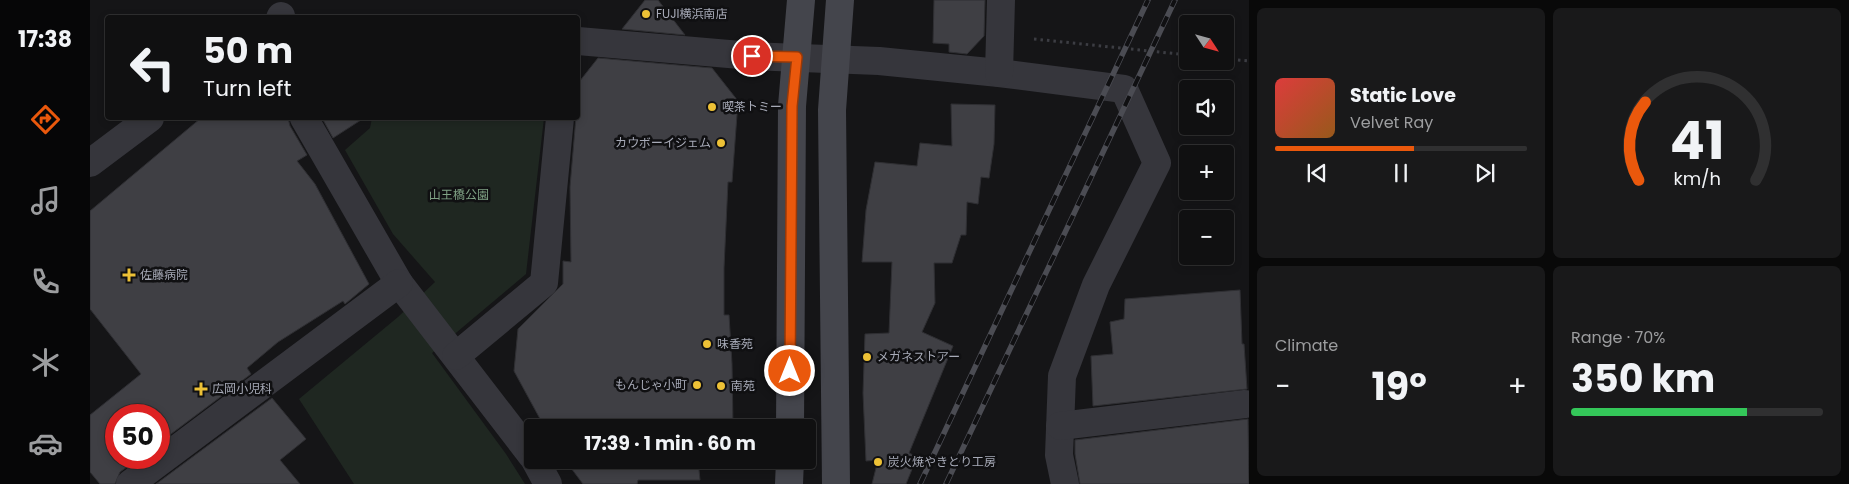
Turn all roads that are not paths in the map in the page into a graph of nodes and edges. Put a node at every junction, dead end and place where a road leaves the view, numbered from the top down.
1 (801, 0) edge
2 (840, 0) edge
3 (1001, 0) edge
4 (580, 41) edge
5 (797, 57) junction
6 (835, 58) junction
7 (999, 73) junction
8 (147, 120) edge
9 (305, 120) edge
10 (560, 120) edge
11 (90, 163) edge
12 (398, 283) junction
13 (456, 356) junction
14 (1245, 404) dead end
15 (790, 419) edge
16 (1060, 426) junction
17 (524, 445) edge
18 (540, 469) edge
19 (790, 469) edge
20 (130, 484) edge
21 (548, 484) edge
22 (790, 484) edge
23 (836, 484) edge
24 (1065, 484) edge

1 - 5 main road
2 - 6 main road
3 - 7 street
4 - 5 street
5 - 6 street
5 - 15 main road
6 - 7 street
6 - 23 main road
7 - 16 street
8 - 11 street
9 - 12 street
10 - 13 street
12 - 13 street
12 - 20 street
13 - 17 street
14 - 16 street
16 - 24 street
18 - 21 street
19 - 22 main road

